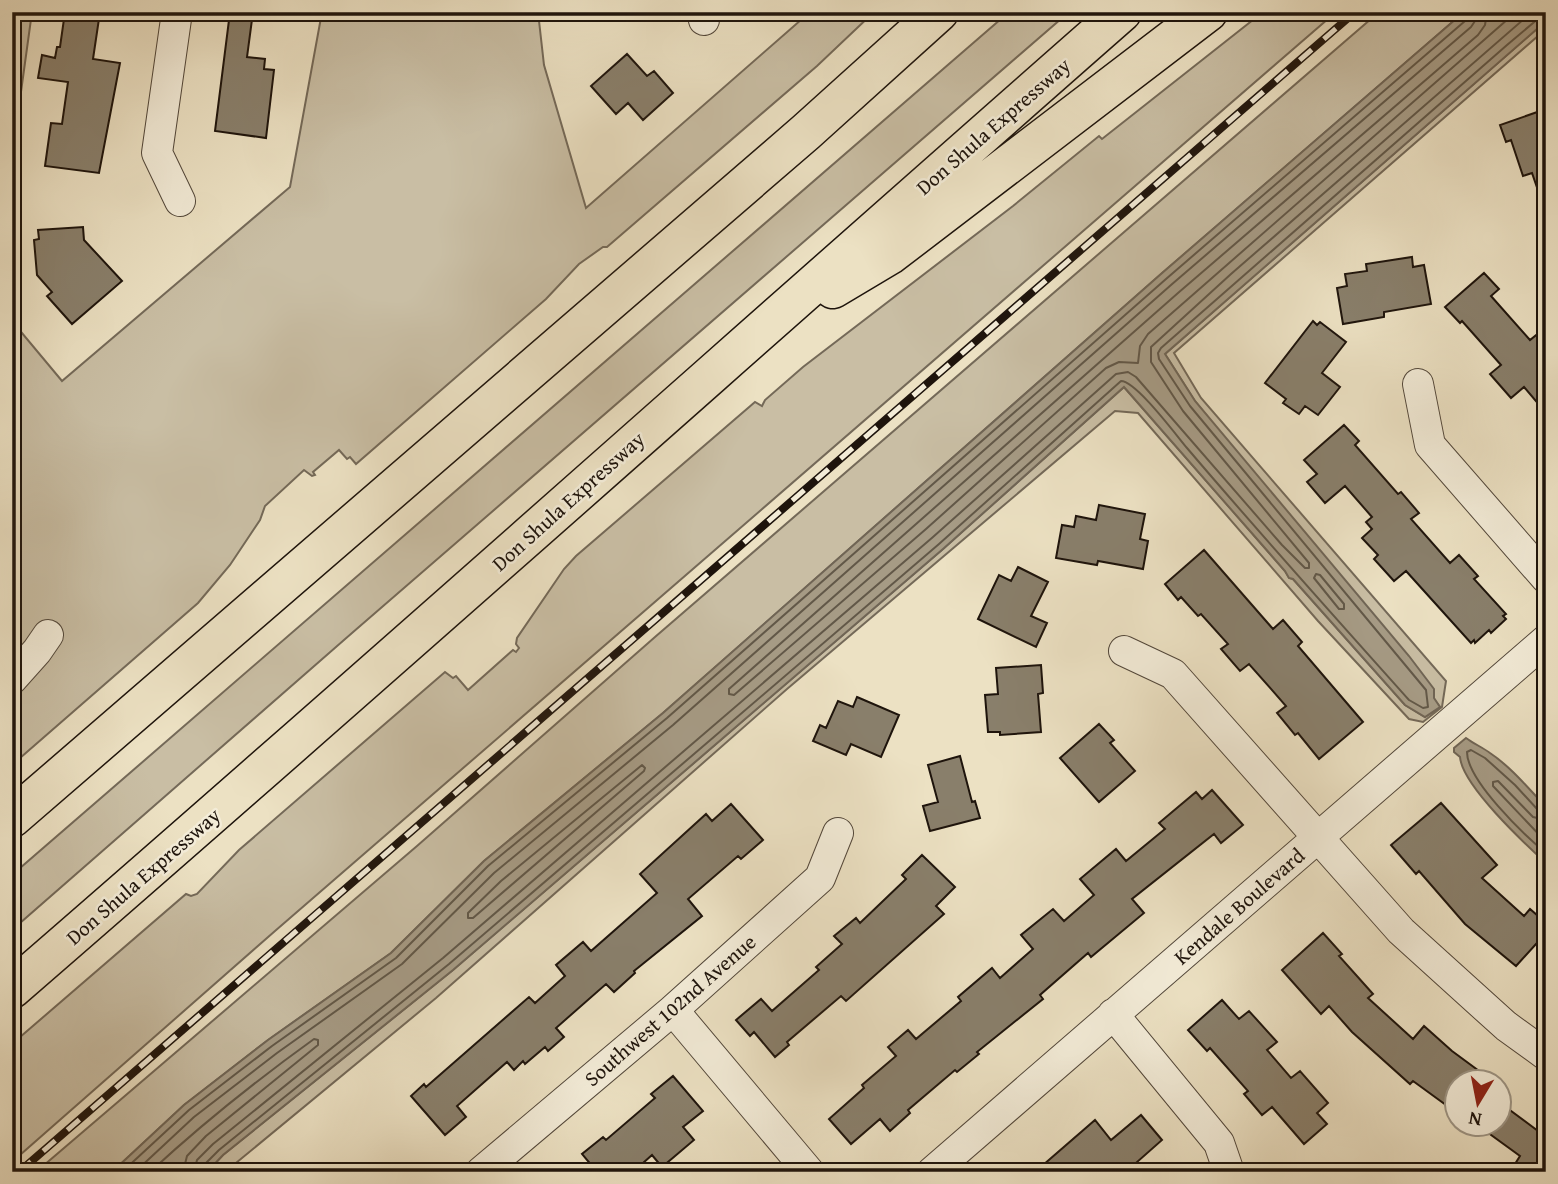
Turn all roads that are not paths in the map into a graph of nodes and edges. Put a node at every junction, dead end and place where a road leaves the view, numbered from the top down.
1 (177, 12) edge
2 (939, 12) edge
3 (1122, 12) edge
4 (1208, 12) edge
5 (180, 201) dead end
6 (745, 343) junction
7 (1418, 384) dead end
8 (1546, 578) edge
9 (48, 635) dead end
10 (1546, 640) edge
11 (1124, 651) dead end
12 (12, 679) edge
13 (12, 818) edge
14 (838, 833) dead end
15 (1319, 837) junction
16 (12, 989) edge
17 (673, 1010) junction
18 (1113, 1014) junction
19 (1546, 1055) edge
20 (481, 1172) edge
21 (809, 1172) edge
22 (932, 1172) edge
23 (1229, 1172) edge

1 - 5 street
2 - 13 highway
3 - 6 highway, Don Shula Expressway
4 - 6 highway
6 - 16 highway, Don Shula Expressway
7 - 8 street
9 - 12 street
10 - 15 street, Kendale Boulevard
11 - 15 street
14 - 17 street, Southwest 102nd Avenue
15 - 18 street, Kendale Boulevard
15 - 19 street
17 - 20 street, Southwest 102nd Avenue
17 - 21 street
18 - 22 street, Kendale Boulevard
18 - 23 street

